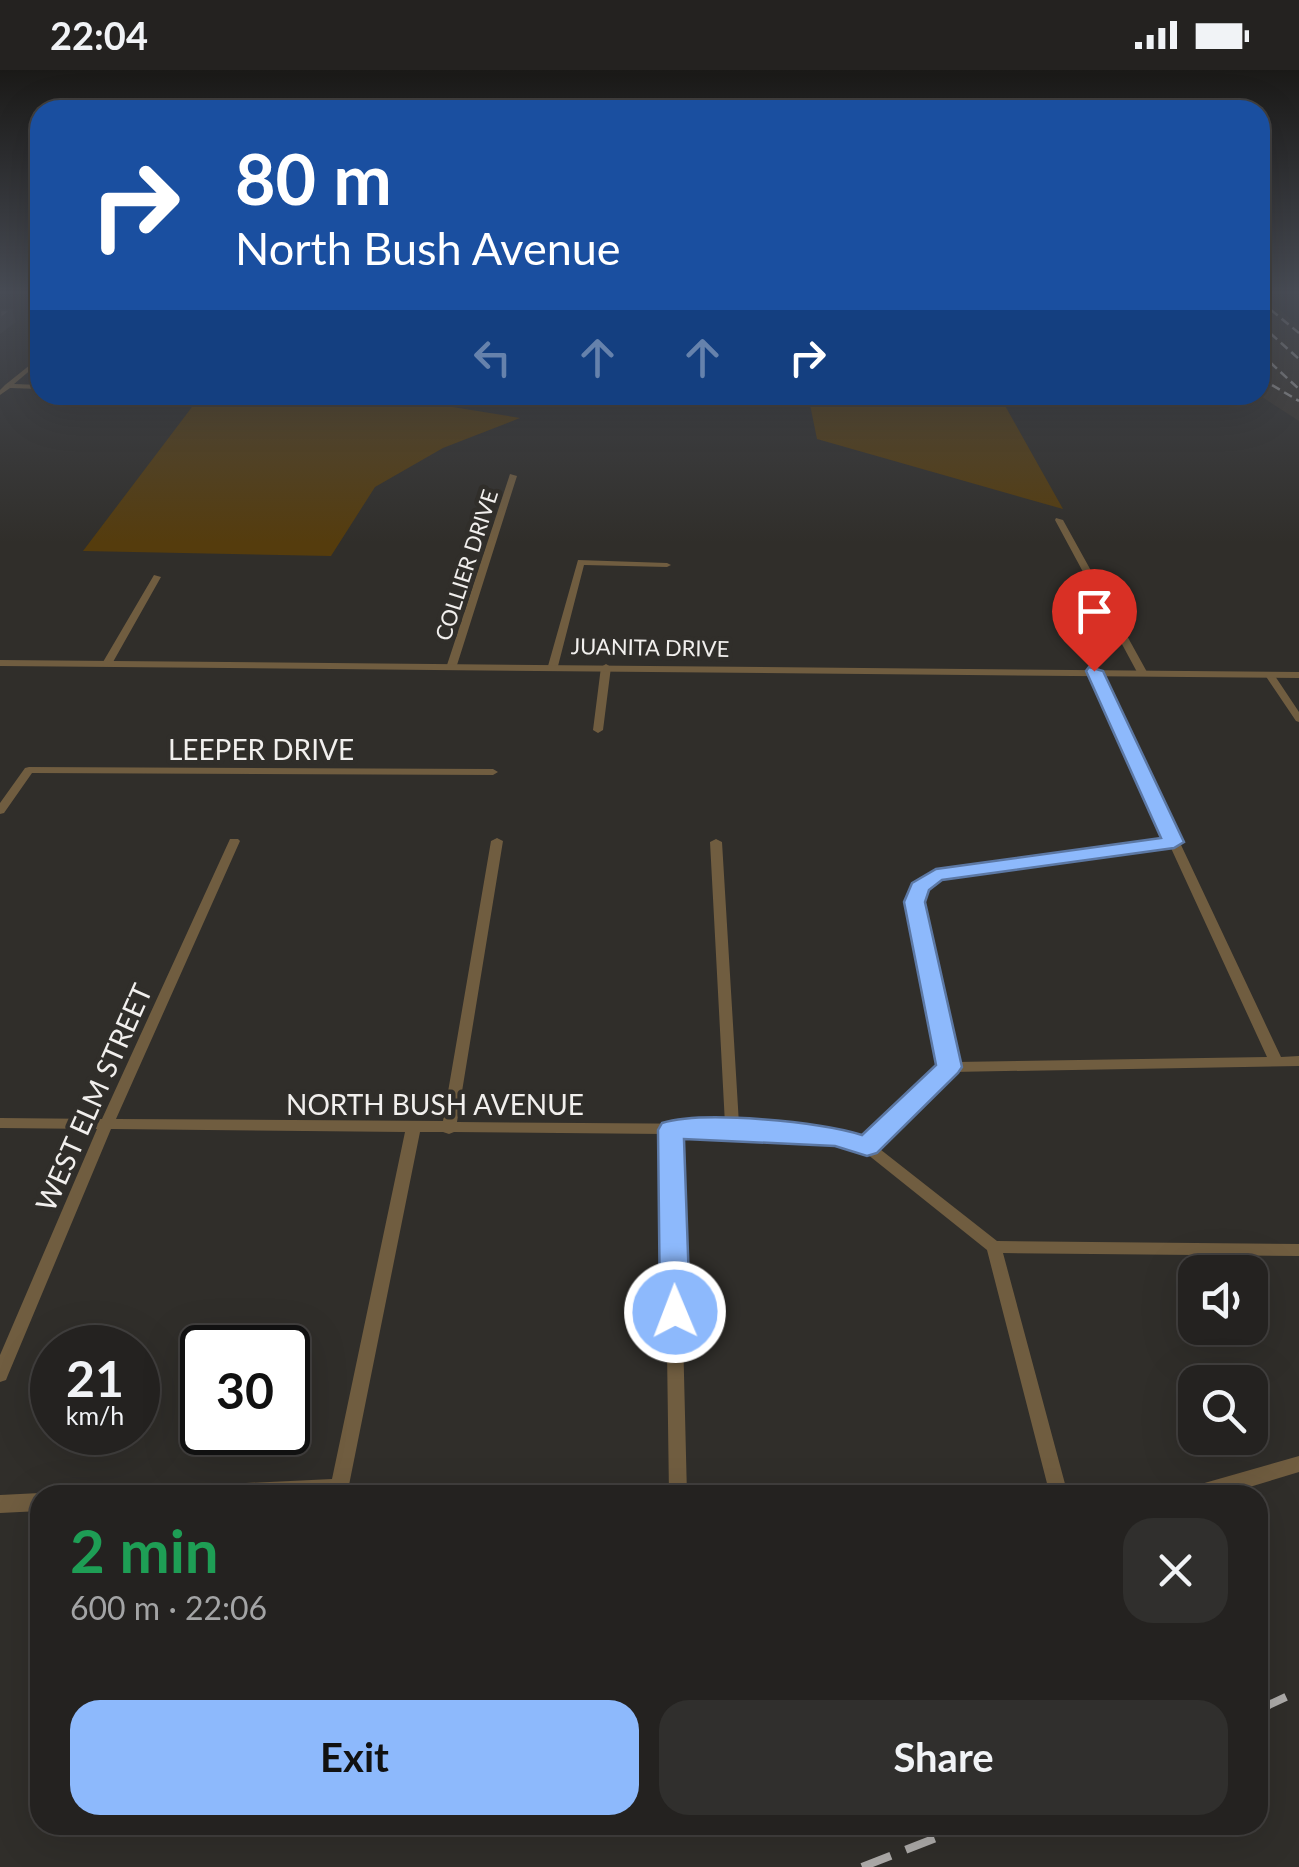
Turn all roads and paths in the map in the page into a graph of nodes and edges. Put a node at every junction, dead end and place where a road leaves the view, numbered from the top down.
1 (30, 388) edge
2 (3, 389) edge
3 (514, 476) dead end
4 (1059, 520) dead end
5 (668, 565) dead end
6 (158, 577) dead end
7 (108, 662) junction
8 (0, 663) edge
9 (452, 665) junction
10 (553, 666) junction
11 (606, 667) junction
12 (1094, 671) junction
13 (1142, 672) junction
14 (1270, 675) junction
15 (1299, 676) edge
16 (1299, 719) edge
17 (598, 730) dead end
18 (493, 772) dead end
19 (0, 810) edge
20 (496, 841) dead end
21 (234, 842) dead end
22 (716, 842) dead end
23 (1174, 842) junction
24 (1276, 1061) junction
25 (1299, 1062) edge
26 (949, 1067) junction
27 (0, 1123) edge
28 (106, 1125) junction
29 (449, 1129) junction
30 (732, 1129) junction
31 (413, 1130) junction
32 (671, 1130) junction
33 (867, 1146) junction
34 (994, 1247) junction
35 (1299, 1250) edge
36 (0, 1374) edge
37 (1299, 1464) edge
38 (340, 1485) edge
39 (678, 1485) edge
40 (1056, 1485) edge
41 (1228, 1485) edge
42 (30, 1502) edge
43 (0, 1504) edge

1 - 2 street
3 - 9 street, COLLIER DRIVE
4 - 13 street
5 - 10 street
6 - 7 street
7 - 8 street, JUANITA DRIVE
7 - 9 street, JUANITA DRIVE
9 - 10 street, JUANITA DRIVE
10 - 11 street, JUANITA DRIVE
11 - 12 street, JUANITA DRIVE
11 - 17 street
12 - 13 street, JUANITA DRIVE
12 - 23 street
13 - 14 street, JUANITA DRIVE
14 - 15 street, JUANITA DRIVE
14 - 16 street
18 - 19 street, LEEPER DRIVE
20 - 29 street
21 - 28 street, WEST ELM STREET
22 - 30 street
23 - 24 street
23 - 26 street
24 - 25 street
24 - 26 street
26 - 33 street
27 - 28 street, NORTH BUSH AVENUE
28 - 31 street, NORTH BUSH AVENUE
28 - 36 street, WEST ELM STREET
29 - 31 street, NORTH BUSH AVENUE
29 - 32 street, NORTH BUSH AVENUE
30 - 32 street, NORTH BUSH AVENUE
30 - 33 street, NORTH BUSH AVENUE
31 - 38 street
32 - 39 street
33 - 34 street
34 - 35 street
34 - 40 street
37 - 41 street
42 - 43 street

